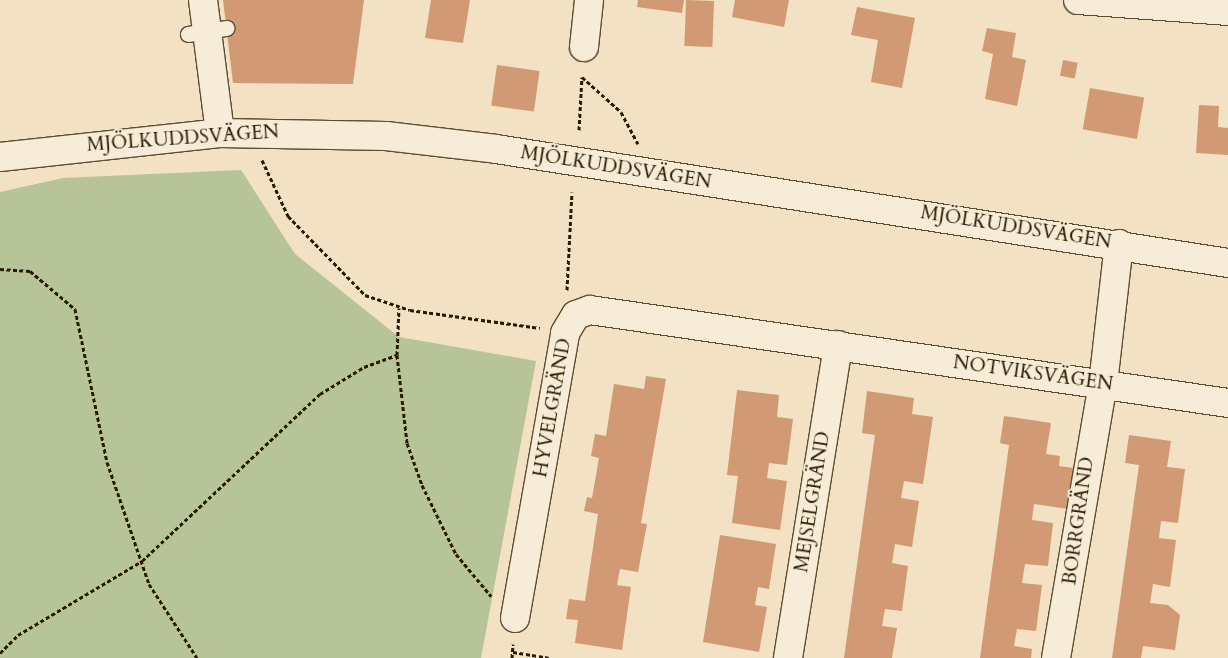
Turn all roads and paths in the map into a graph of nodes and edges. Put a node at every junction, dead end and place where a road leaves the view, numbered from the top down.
1 (203, 0) edge
2 (589, 0) edge
3 (1078, 0) edge
4 (1198, 5) edge
5 (1228, 11) edge
6 (584, 47) joint
7 (582, 77) junction
8 (579, 130) dead end
9 (264, 131) junction
10 (220, 133) junction
11 (641, 152) dead end
12 (0, 157) edge
13 (572, 192) dead end
14 (1119, 244) junction
15 (1228, 263) edge
16 (0, 269) edge
17 (399, 308) junction
18 (565, 333) junction
19 (838, 345) junction
20 (397, 355) junction
21 (1103, 384) junction
22 (1228, 403) edge
23 (142, 561) junction
24 (515, 618) joint
25 (512, 652) dead end
26 (0, 653) edge
27 (196, 658) edge
28 (549, 658) edge
29 (788, 658) edge
30 (1056, 658) edge

1 - 10 street
2 - 6 street
3 - 4 street
4 - 5 street
6 - 7 path
7 - 8 path
7 - 11 path
9 - 10 street, MJÖLKUDDSVÄGEN
9 - 14 street, MJÖLKUDDSVÄGEN
9 - 17 path
10 - 12 street, MJÖLKUDDSVÄGEN
13 - 18 path
14 - 15 street, MJÖLKUDDSVÄGEN
14 - 21 street, BORRGRÄND
16 - 23 path
17 - 18 path
17 - 20 path
18 - 19 street, HYVELGRÄND
18 - 24 street, HYVELGRÄND
19 - 21 street, NOTVIKSVÄGEN
19 - 29 street, MEJSELGRÄND
20 - 23 path
20 - 24 path
21 - 22 street, NOTVIKSVÄGEN
21 - 30 street, BORRGRÄND
23 - 26 path
23 - 27 path
25 - 28 path

